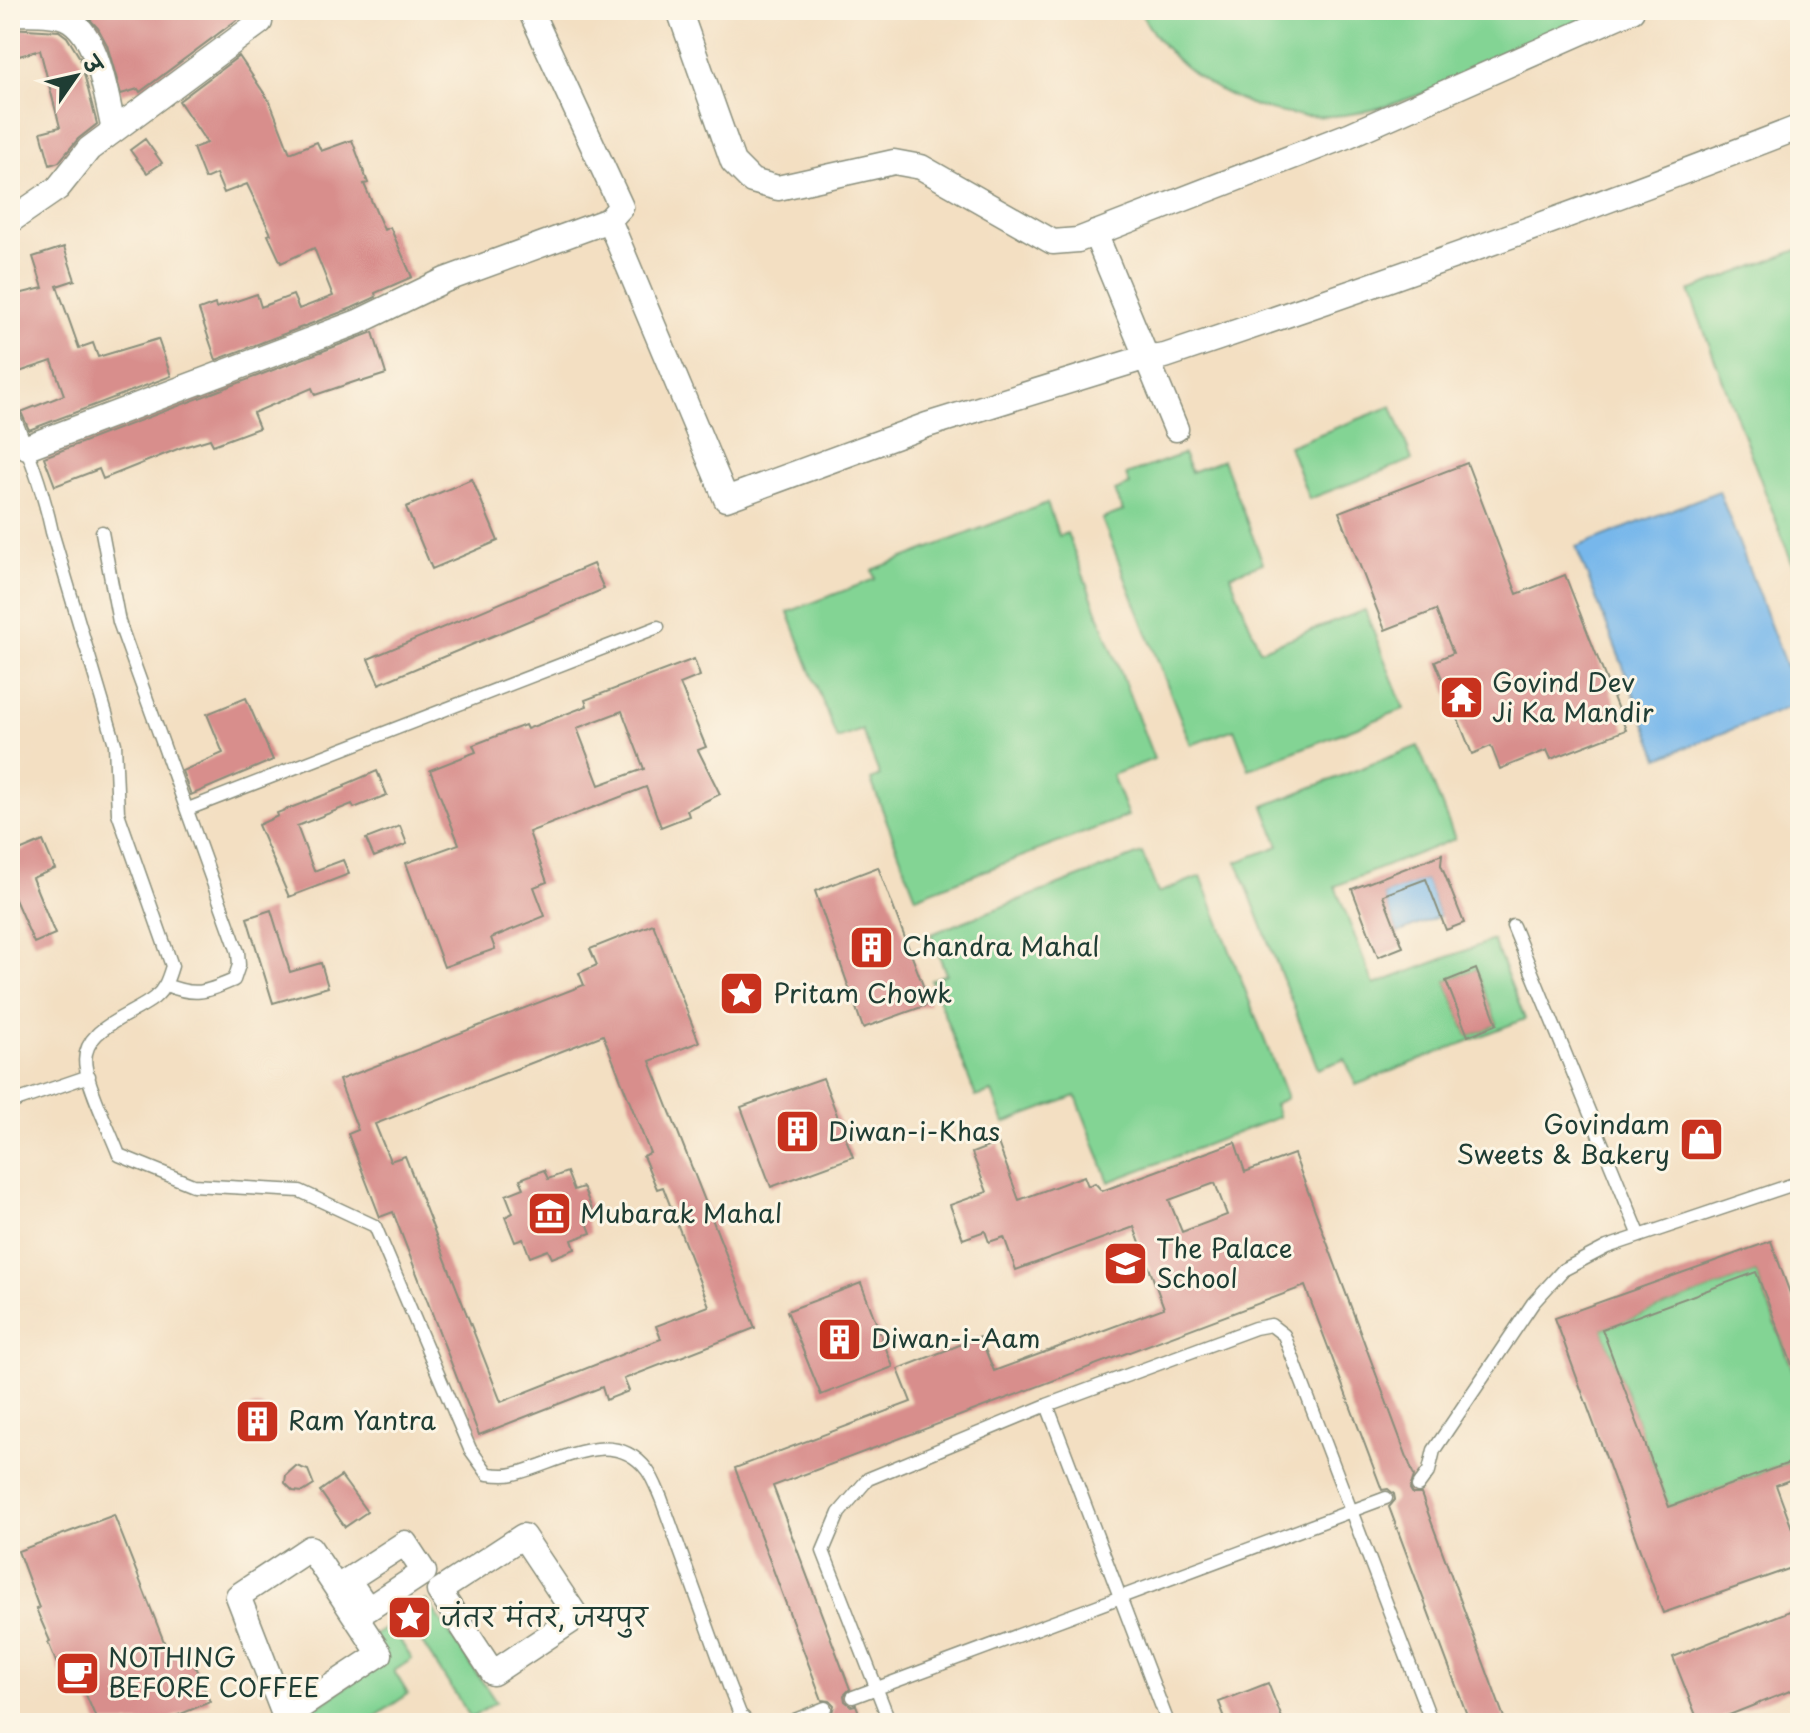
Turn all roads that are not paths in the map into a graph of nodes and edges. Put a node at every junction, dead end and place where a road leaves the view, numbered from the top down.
1 (530, 10) edge
2 (679, 10) edge
3 (1632, 10) edge
4 (10, 13) edge
5 (260, 22) dead end
6 (1800, 127) edge
7 (114, 130) junction
8 (609, 220) junction
9 (10, 221) edge
10 (1095, 233) junction
11 (1147, 359) junction
12 (10, 408) edge
13 (1176, 429) dead end
14 (27, 447) junction
15 (102, 532) dead end
16 (658, 627) dead end
17 (188, 809) junction
18 (1513, 926) dead end
19 (166, 985) junction
20 (89, 1076) junction
21 (10, 1103) edge
22 (1800, 1182) edge
23 (1640, 1236) junction
24 (1047, 1405) junction
25 (1418, 1486) dead end
26 (1386, 1498) dead end
27 (1350, 1512) junction
28 (523, 1536) joint
29 (310, 1548) joint
30 (1121, 1597) junction
31 (876, 1689) junction
32 (853, 1697) dead end
33 (825, 1708) dead end
34 (749, 1723) edge
35 (787, 1723) edge
36 (890, 1723) edge
37 (1168, 1723) edge
38 (1432, 1723) edge

1 - 8 street
2 - 10 street
3 - 10 street
4 - 7 street
5 - 7 street
6 - 11 street
7 - 9 street
8 - 11 street
8 - 14 street
10 - 11 street
11 - 13 street
12 - 14 lane
14 - 19 lane
15 - 17 lane
16 - 17 lane
17 - 19 lane
18 - 23 lane
19 - 20 lane
20 - 21 lane
20 - 34 lane
22 - 23 lane
23 - 25 lane
24 - 27 lane
24 - 30 lane
24 - 31 lane
26 - 27 lane
27 - 30 lane
27 - 38 lane
28 - 28 street
29 - 29 street
30 - 31 lane
30 - 37 lane
31 - 32 lane
31 - 36 lane
33 - 35 lane

